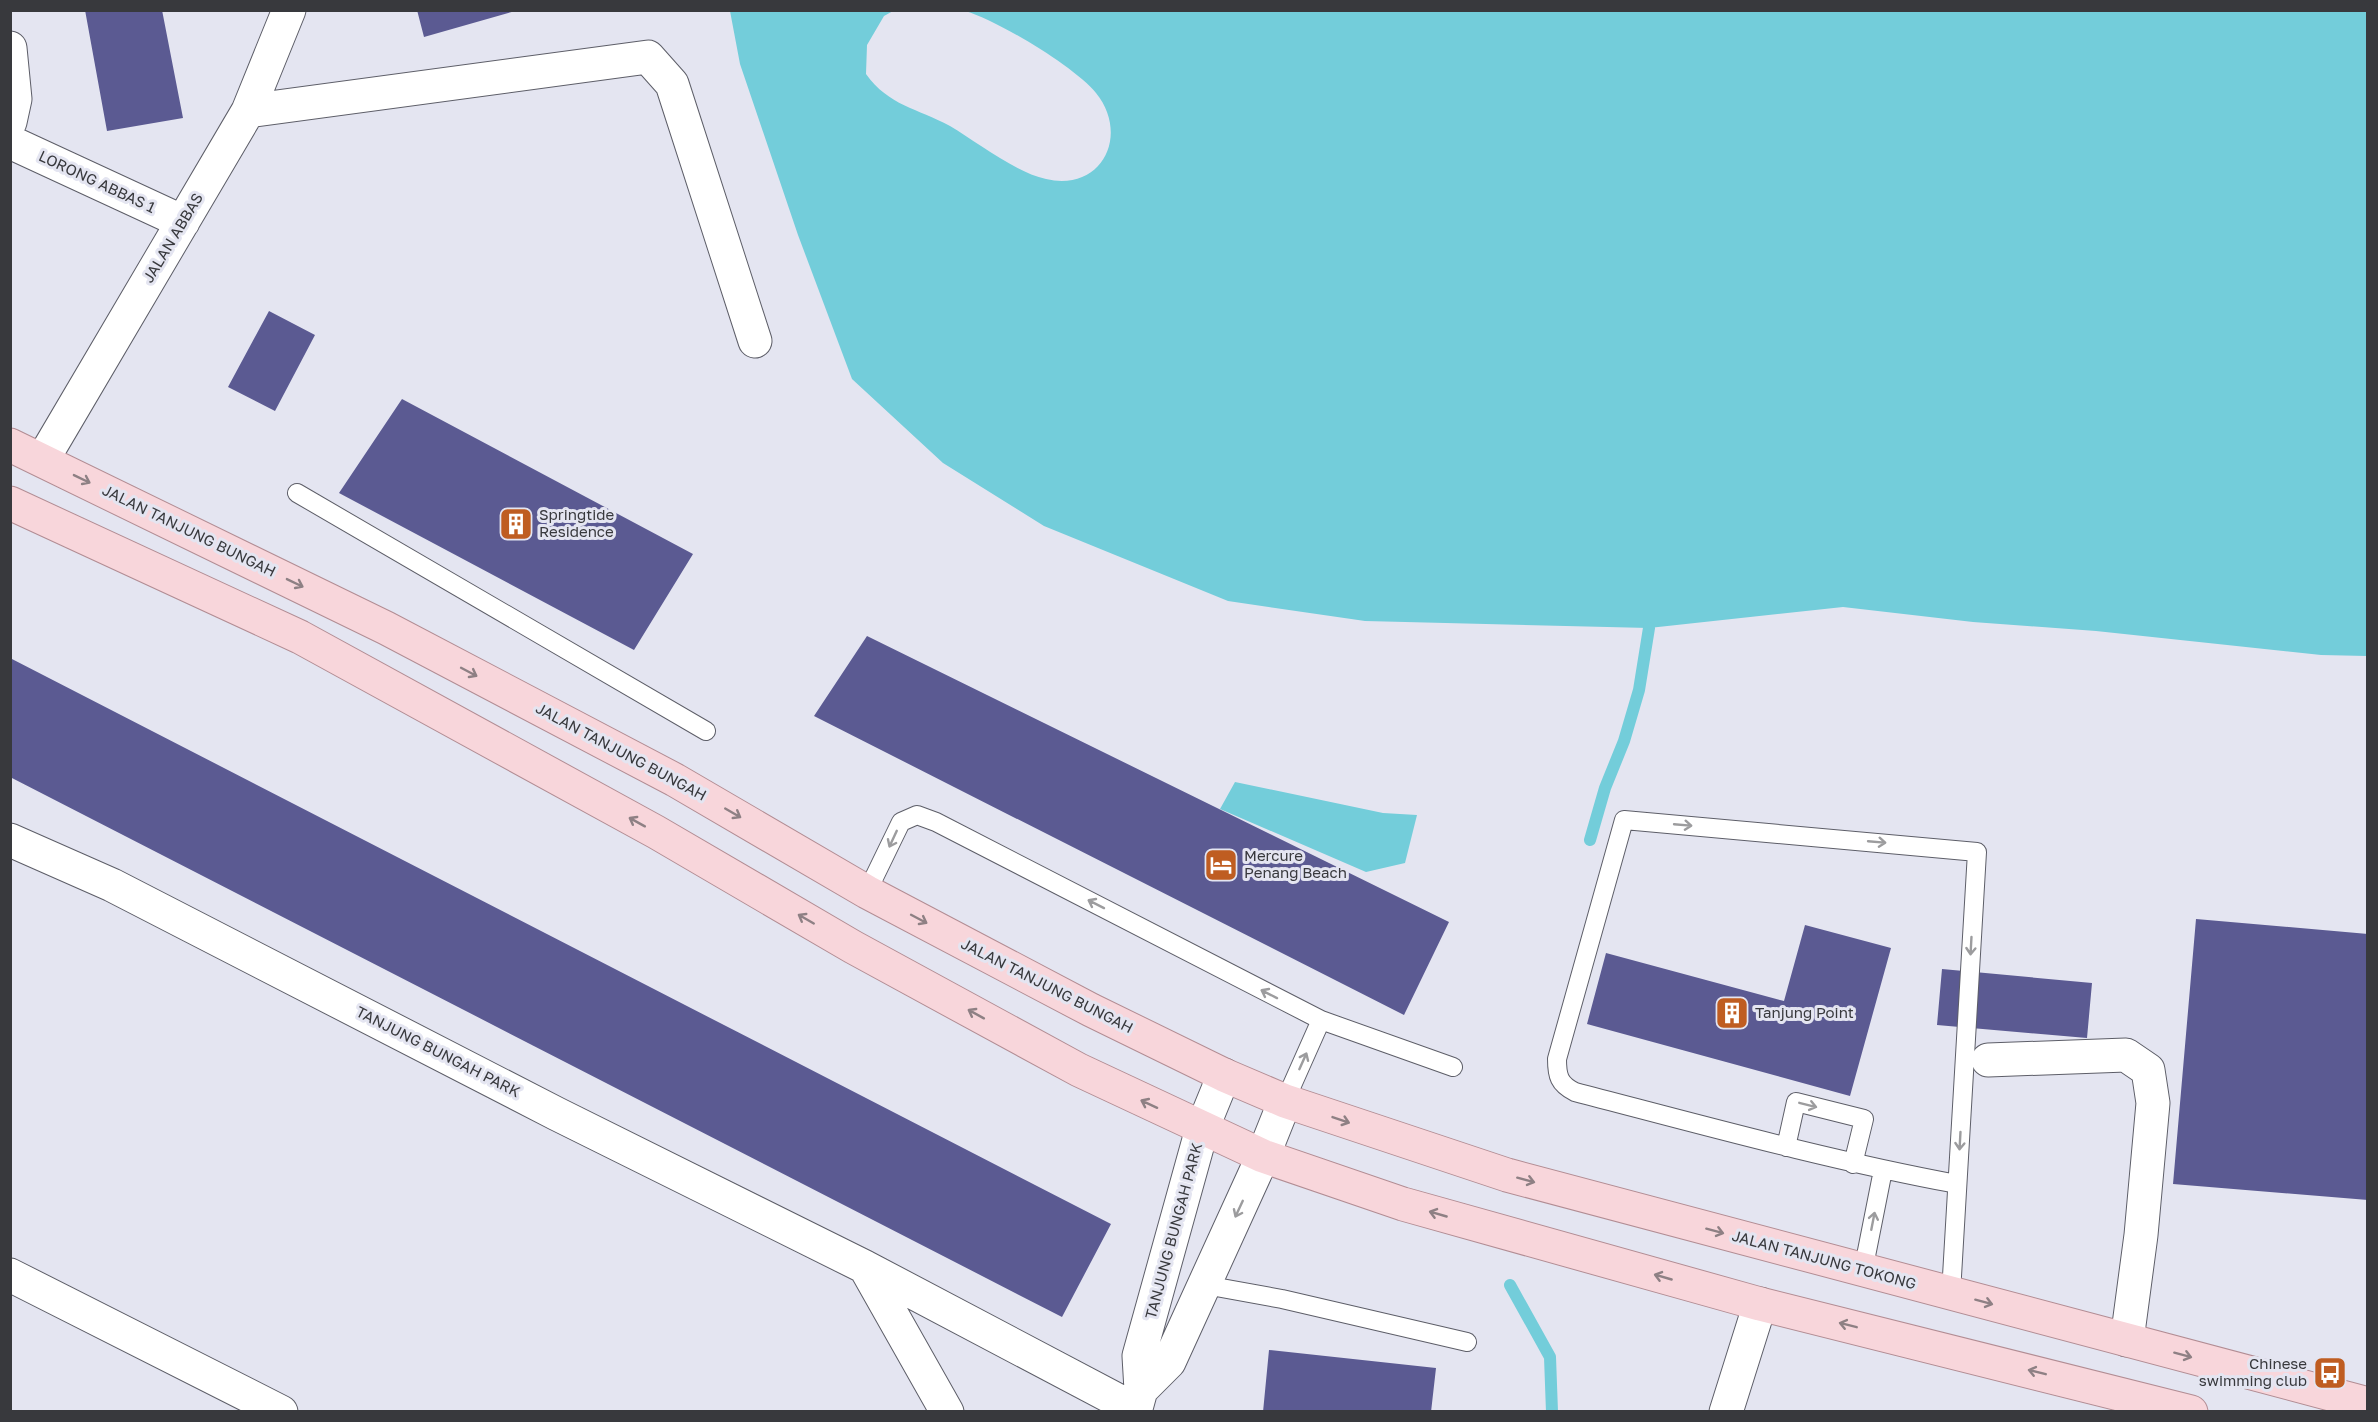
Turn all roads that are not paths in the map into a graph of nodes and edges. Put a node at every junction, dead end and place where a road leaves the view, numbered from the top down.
1 (289, 10) edge
2 (10, 48) edge
3 (248, 111) junction
4 (10, 122) edge
5 (10, 142) edge
6 (183, 222) junction
7 (755, 341) dead end
8 (10, 445) edge
9 (44, 459) junction
10 (297, 493) dead end
11 (10, 503) edge
12 (706, 731) dead end
13 (10, 840) edge
14 (867, 892) junction
15 (1321, 1020) junction
16 (1988, 1060) dead end
17 (1453, 1067) dead end
18 (1224, 1075) junction
19 (1285, 1101) junction
20 (1202, 1129) junction
21 (1786, 1147) junction
22 (1263, 1156) junction
23 (1853, 1164) junction
24 (1883, 1170) junction
25 (1957, 1184) junction
26 (865, 1267) junction
27 (1863, 1271) junction
28 (10, 1275) edge
29 (1205, 1285) junction
30 (1951, 1293) junction
31 (1760, 1304) junction
32 (2127, 1340) junction
33 (1467, 1342) dead end
34 (1137, 1404) edge
35 (2367, 1404) edge
36 (273, 1410) edge
37 (947, 1412) edge
38 (1726, 1412) edge
39 (2191, 1412) edge

1 - 3 street, JALAN ABBAS
2 - 4 street
3 - 6 street, JALAN ABBAS
3 - 7 street
5 - 6 street, LORONG ABBAS 1
6 - 9 street, JALAN ABBAS
8 - 9 main road, JALAN TANJUNG BUNGAH
9 -> 14 main road, JALAN TANJUNG BUNGAH
10 - 12 lane
20 -> 11 main road
13 - 26 street, TANJUNG BUNGAH PARK
15 -> 14 lane
14 -> 18 main road, JALAN TANJUNG BUNGAH
15 - 17 lane
19 -> 15 lane
16 - 32 street
18 - 19 main road, JALAN TANJUNG BUNGAH
18 - 20 street, TANJUNG BUNGAH PARK
19 - 22 street
19 -> 27 main road, JALAN TANJUNG TOKONG
20 - 22 main road
20 - 34 street, TANJUNG BUNGAH PARK
21 - 23 lane
21 -> 23 lane
21 -> 25 lane
22 -> 29 street
31 -> 22 main road
23 - 24 lane
24 - 25 lane
27 -> 24 lane
25 - 30 lane
26 - 34 street, TANJUNG BUNGAH PARK
26 - 37 street
27 - 30 main road, JALAN TANJUNG TOKONG
28 - 36 street
29 - 33 lane
29 - 34 street
30 -> 32 main road, JALAN TANJUNG TOKONG
31 - 38 street
39 -> 31 main road
32 -> 35 main road, JALAN TANJUNG TOKONG

